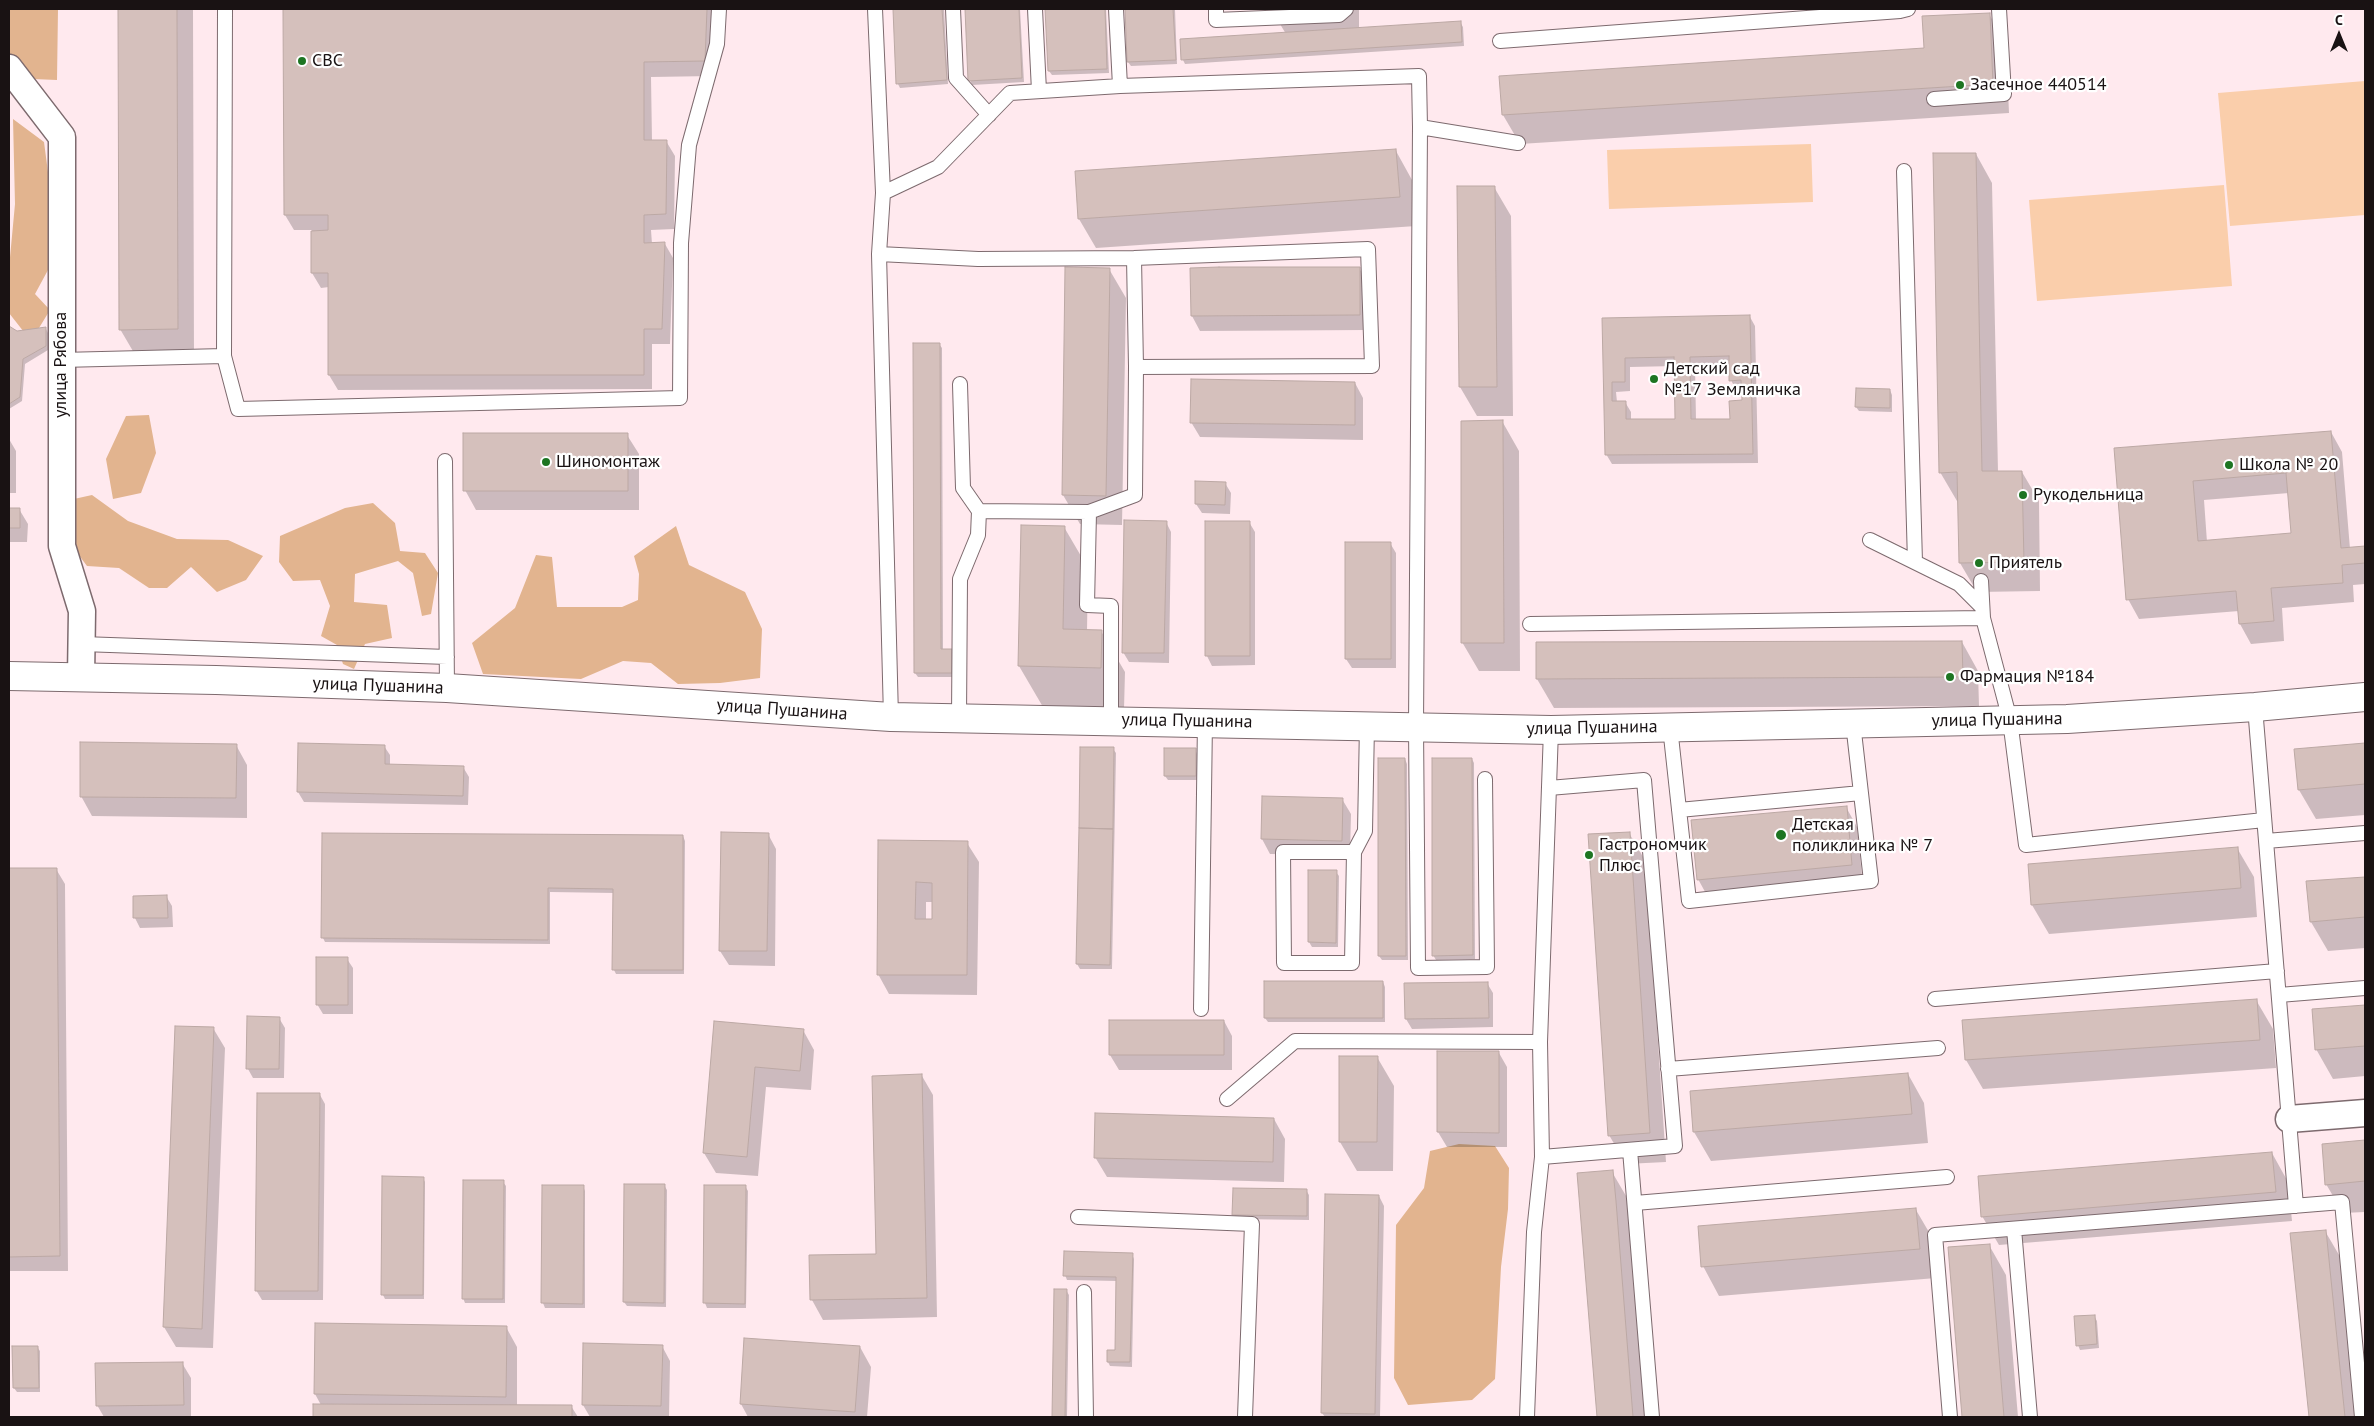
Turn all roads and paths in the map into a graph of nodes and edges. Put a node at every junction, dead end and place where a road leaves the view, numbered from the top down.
1 (225, 9) edge
2 (719, 9) edge
3 (875, 9) edge
4 (953, 9) edge
5 (1035, 9) edge
6 (1116, 9) edge
7 (1216, 9) edge
8 (1346, 9) edge
9 (1908, 9) edge
10 (1999, 9) edge
11 (1500, 41) dead end
12 (9, 68) edge
13 (1120, 86) junction
14 (1039, 91) junction
15 (1934, 100) dead end
16 (989, 115) junction
17 (1420, 127) junction
18 (1518, 143) dead end
19 (1904, 171) dead end
20 (883, 193) junction
21 (879, 254) junction
22 (1134, 258) junction
23 (224, 356) junction
24 (61, 360) junction
25 (1136, 367) junction
26 (960, 384) dead end
27 (445, 461) dead end
28 (979, 511) junction
29 (1089, 512) junction
30 (1870, 540) dead end
31 (1915, 562) junction
32 (1981, 581) dead end
33 (1982, 612) junction
34 (1530, 624) dead end
35 (82, 644) junction
36 (446, 657) junction
37 (9, 676) edge
38 (81, 677) junction
39 (447, 688) junction
40 (2365, 697) edge
41 (2255, 707) junction
42 (891, 717) junction
43 (959, 717) junction
44 (1111, 720) junction
45 (2010, 720) junction
46 (1205, 722) junction
47 (1853, 723) junction
48 (1367, 725) junction
49 (1416, 726) junction
50 (1670, 727) junction
51 (1551, 730) junction
52 (1485, 779) dead end
53 (1549, 788) junction
54 (1861, 793) junction
55 (1679, 810) junction
56 (2264, 820) junction
57 (2365, 833) edge
58 (2266, 841) junction
59 (1354, 852) junction
60 (2277, 971) junction
61 (2365, 988) edge
62 (2279, 995) junction
63 (1935, 999) dead end
64 (1201, 1009) dead end
65 (1540, 1042) junction
66 (1938, 1048) dead end
67 (1668, 1069) junction
68 (1227, 1099) dead end
69 (2365, 1113) edge
70 (2289, 1119) junction
71 (1630, 1150) junction
72 (1542, 1157) junction
73 (1947, 1177) dead end
74 (1635, 1203) junction
75 (2296, 1206) junction
76 (1078, 1217) dead end
77 (2014, 1229) junction
78 (1084, 1292) dead end
79 (1086, 1417) edge
80 (1245, 1417) edge
81 (1527, 1417) edge
82 (1652, 1417) edge
83 (1950, 1417) edge
84 (2030, 1417) edge
85 (2362, 1417) edge

1 - 23 lane
2 - 23 lane
3 - 20 lane
4 - 16 lane
5 - 14 lane
6 - 13 lane
7 - 8 lane
9 - 11 lane
10 - 15 lane
12 - 24 street, улица Рябова
13 - 14 lane
13 - 17 lane
14 - 16 lane
16 - 20 lane
17 - 18 lane
17 - 49 lane
19 - 31 lane
20 - 21 lane
21 - 22 lane
21 - 42 lane
22 - 25 lane
22 - 25 lane
23 - 24 lane
24 - 35 street, улица Рябова
25 - 29 lane
26 - 28 lane
27 - 36 lane
28 - 29 lane
28 - 43 lane
29 - 44 lane
30 - 31 lane
31 - 33 lane
32 - 33 lane
33 - 34 lane
33 - 45 lane
35 - 36 lane
35 - 38 street, улица Рябова
36 - 39 lane
37 - 38 street, улица Пушанина
38 - 39 street, улица Пушанина
39 - 42 street, улица Пушанина
40 - 41 street, улица Пушанина
41 - 45 street, улица Пушанина
41 - 56 lane
42 - 43 street, улица Пушанина
43 - 44 street, улица Пушанина
44 - 46 street, улица Пушанина
45 - 47 street, улица Пушанина
45 - 56 lane
46 - 48 street, улица Пушанина
46 - 64 lane
47 - 50 street, улица Пушанина
47 - 54 lane
48 - 49 street, улица Пушанина
48 - 59 lane
49 - 51 street, улица Пушанина
49 - 52 lane
50 - 51 street, улица Пушанина
50 - 55 lane
51 - 53 lane
53 - 65 lane
53 - 67 lane
54 - 55 lane
54 - 55 lane
56 - 58 lane
57 - 58 lane
58 - 60 lane
59 - 59 lane
60 - 62 lane
60 - 63 lane
61 - 62 lane
62 - 70 lane
65 - 68 lane
65 - 72 lane
66 - 67 lane
67 - 71 lane
69 - 70 street
70 - 75 lane
71 - 72 lane
71 - 74 lane
72 - 81 lane
73 - 74 lane
74 - 82 lane
75 - 77 lane
75 - 85 lane
76 - 80 lane
77 - 83 lane
77 - 84 lane
78 - 79 lane

